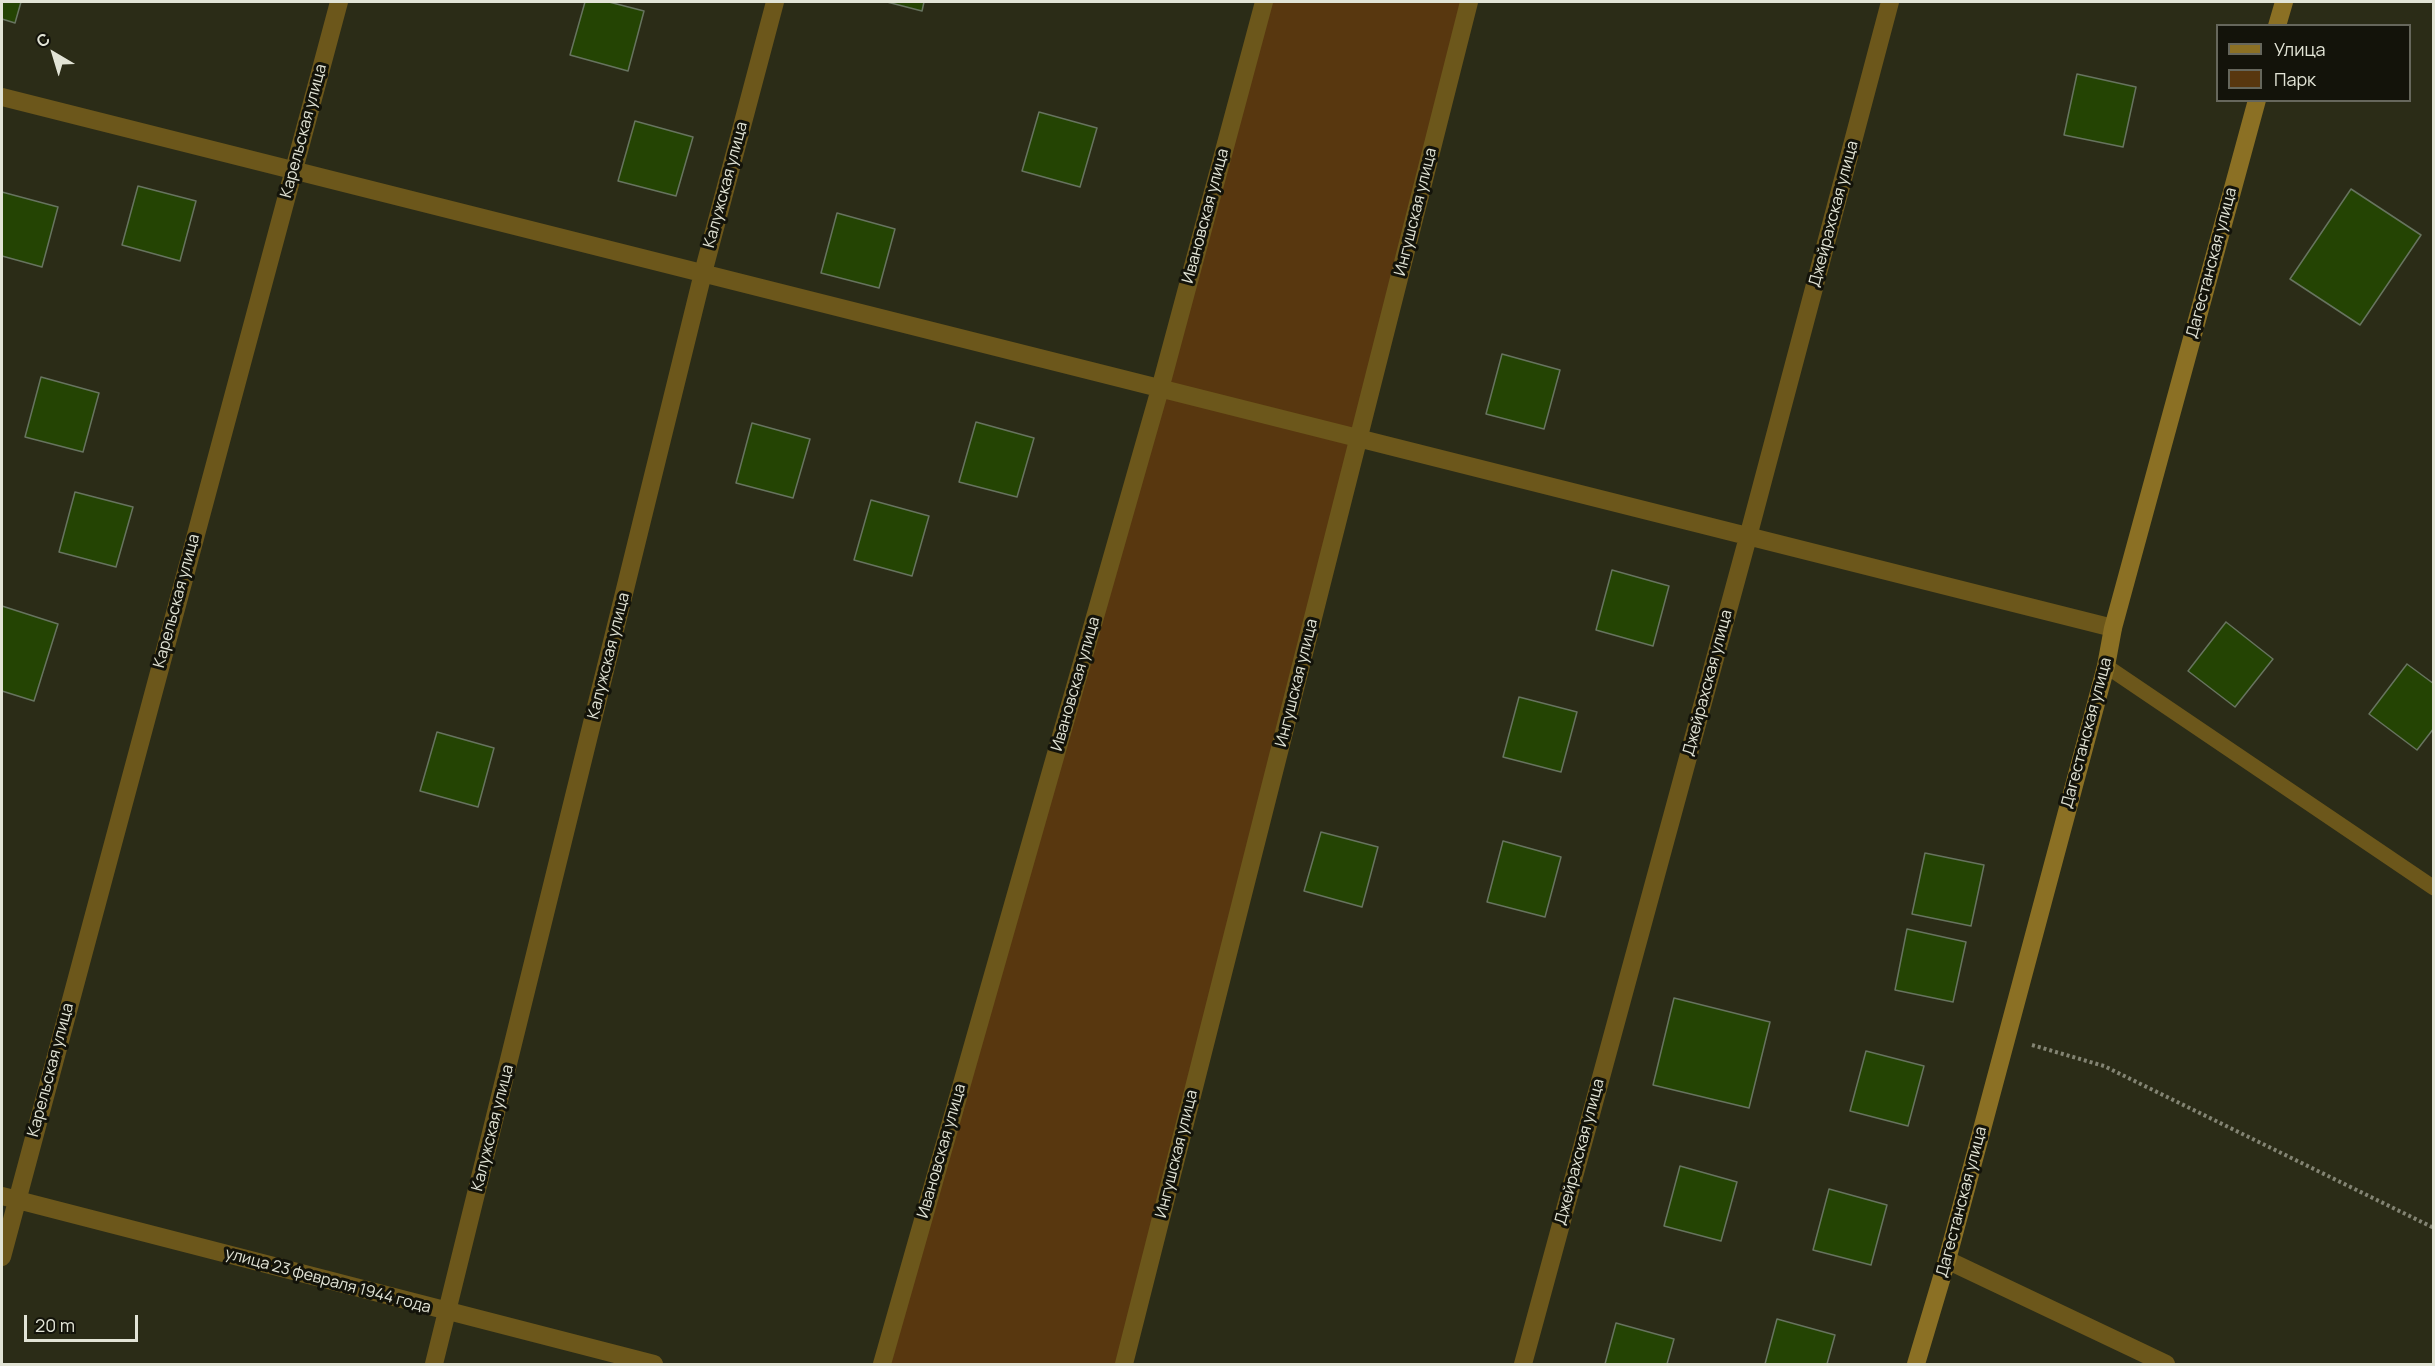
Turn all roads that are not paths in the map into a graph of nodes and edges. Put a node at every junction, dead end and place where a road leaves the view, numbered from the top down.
1 (339, 2) edge
2 (775, 2) edge
3 (1264, 2) edge
4 (1469, 2) edge
5 (1890, 2) edge
6 (2284, 2) edge
7 (2278, 24) edge
8 (2, 98) edge
9 (2256, 102) edge
10 (293, 171) junction
11 (703, 273) junction
12 (1160, 389) junction
13 (1359, 439) junction
14 (1748, 537) junction
15 (2112, 628) junction
16 (2106, 666) junction
17 (2433, 888) edge
18 (9, 1198) edge
19 (2, 1257) edge
20 (1947, 1260) junction
21 (448, 1312) junction
22 (434, 1365) edge
23 (654, 1365) edge
24 (882, 1365) edge
25 (1124, 1365) edge
26 (1523, 1365) edge
27 (1916, 1365) edge
28 (2166, 1365) edge

1 - 10 street, Карельская улица
2 - 11 street, Калужская улица
3 - 12 street, Ивановская улица
4 - 13 street, Ингушская улица
5 - 14 street, Джейрахская улица
6 - 7 street
8 - 10 street
9 - 15 street, Дагестанская улица
10 - 11 street
10 - 18 street, Карельская улица
11 - 12 street
11 - 21 street, Калужская улица
12 - 13 street
12 - 24 street, Ивановская улица
13 - 14 street
13 - 25 street, Ингушская улица
14 - 15 street
14 - 26 street, Джейрахская улица
15 - 16 street, Дагестанская улица
16 - 17 lane
16 - 20 street, Дагестанская улица
18 - 19 street, Карельская улица
18 - 21 street, улица 23 февраля 1944 года
20 - 27 street, Дагестанская улица
20 - 28 street
21 - 22 street, Калужская улица
21 - 23 street, улица 23 февраля 1944 года

